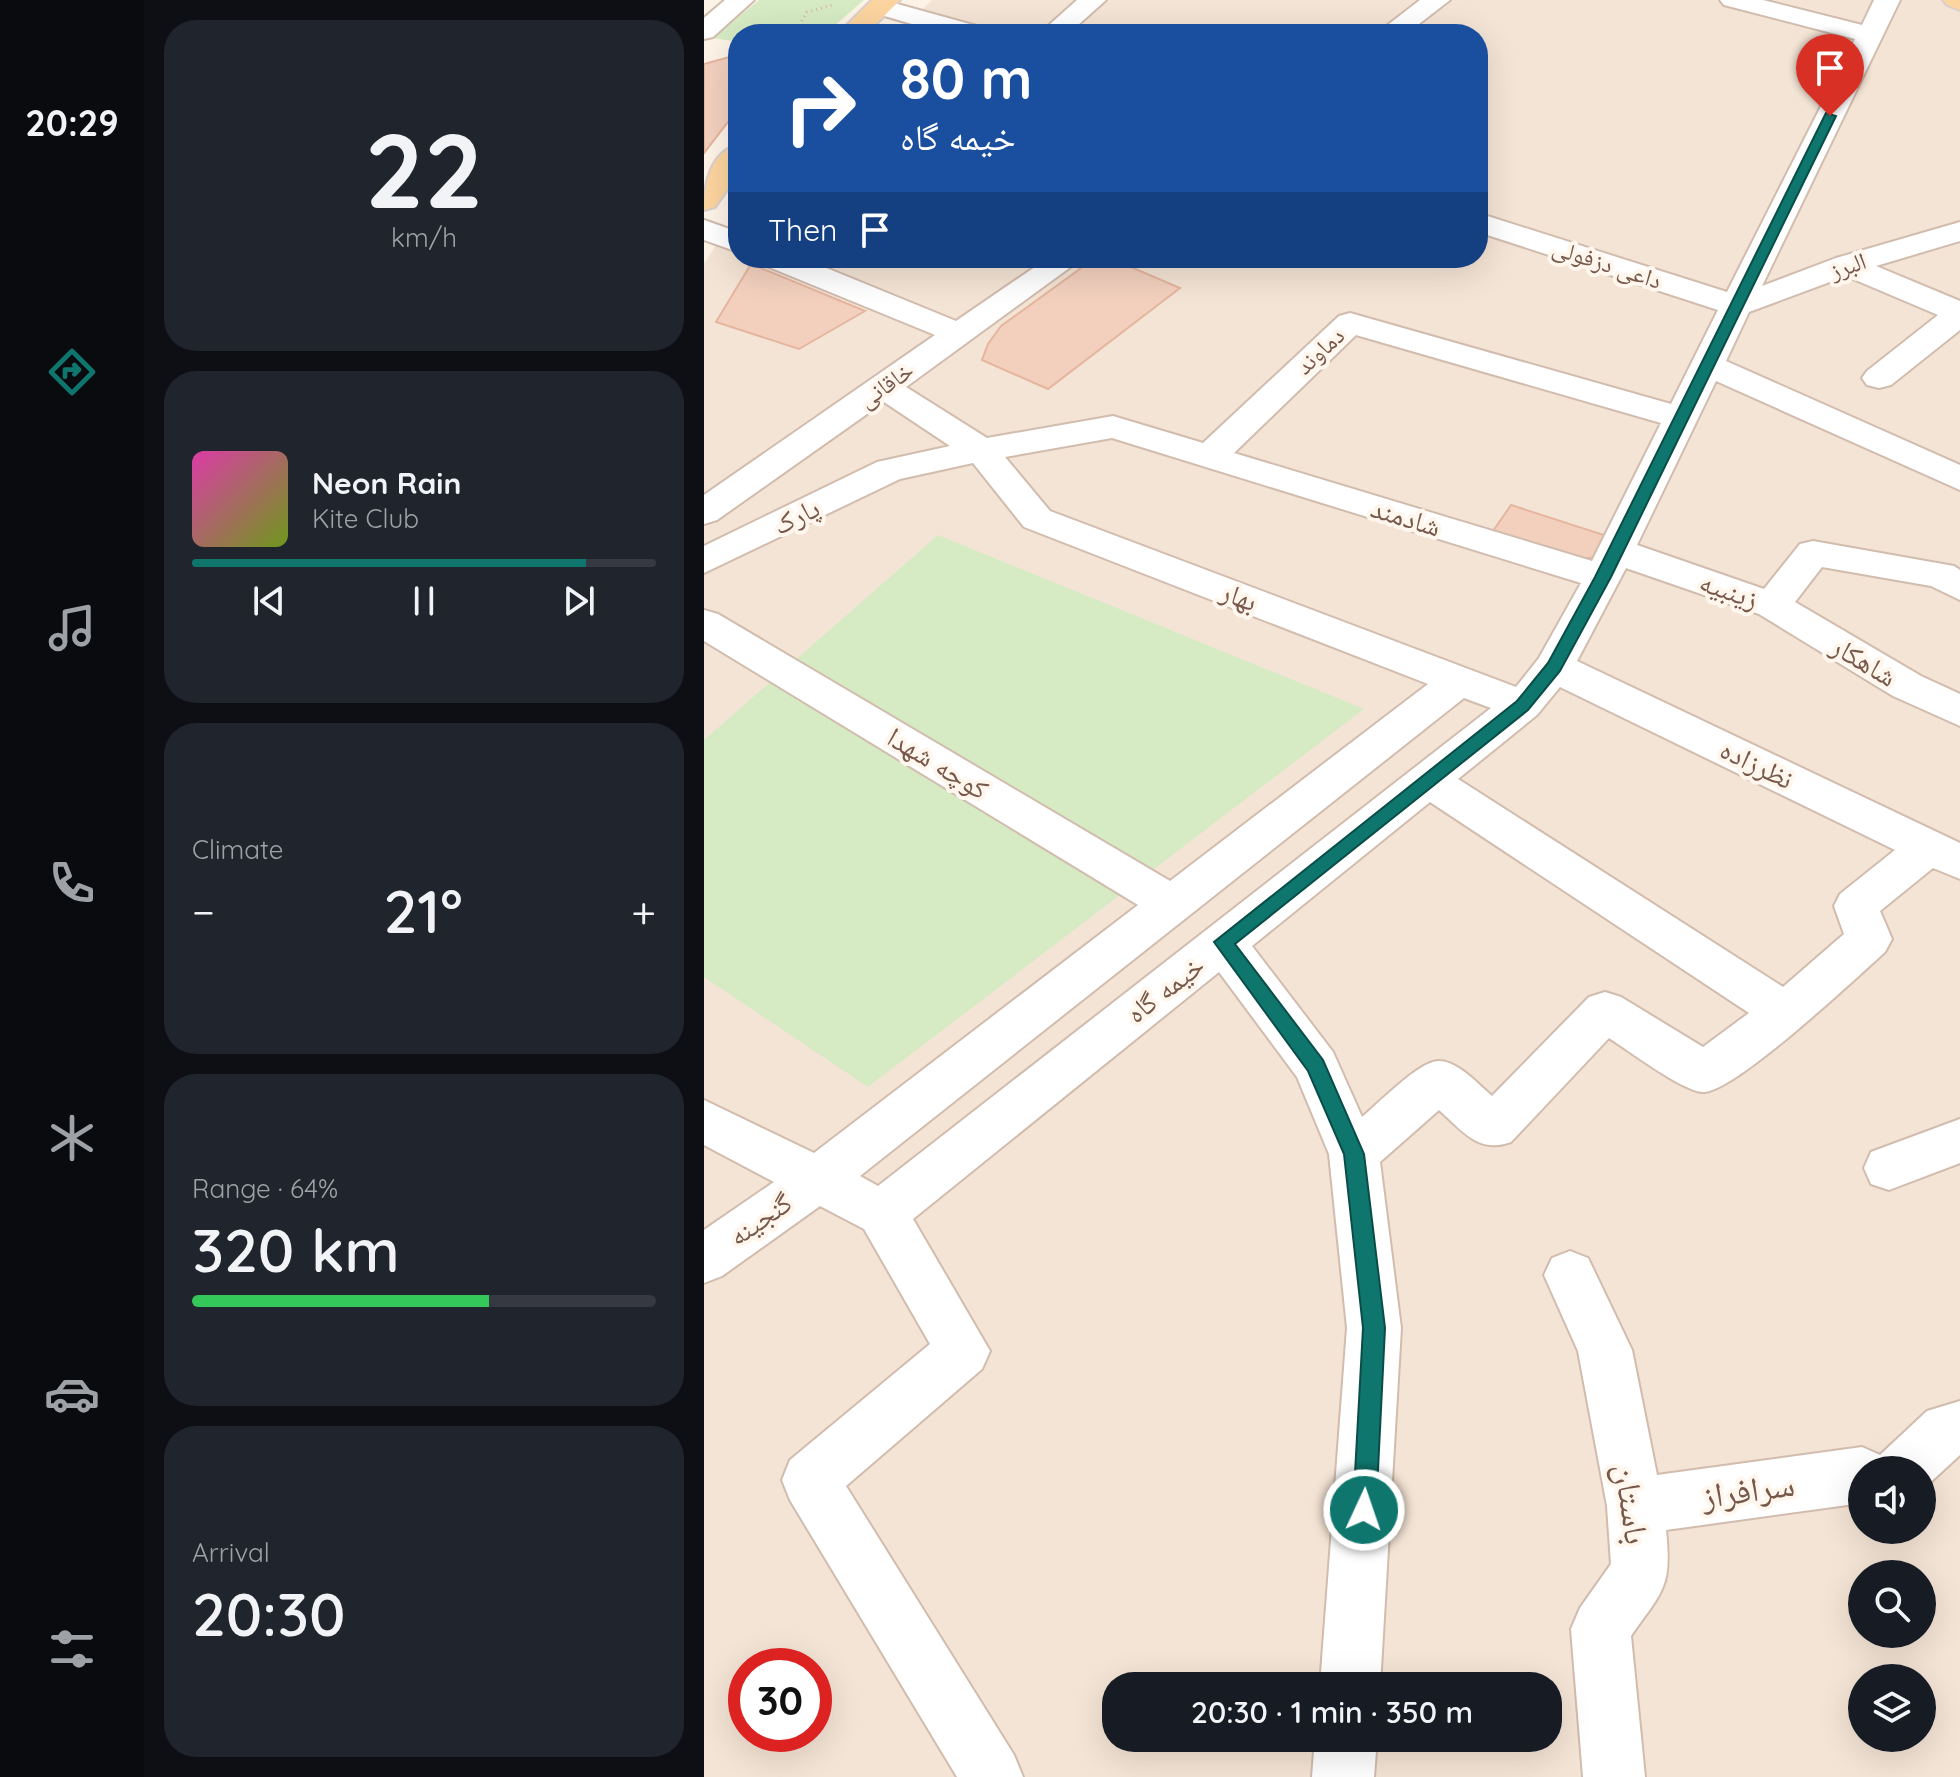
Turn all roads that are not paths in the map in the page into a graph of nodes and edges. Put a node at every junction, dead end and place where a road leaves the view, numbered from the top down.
1 (741, 0) edge
2 (1093, 0) edge
3 (1437, 0) edge
4 (1733, 0) edge
5 (1887, 0) edge
6 (883, 4) edge
7 (862, 24) edge
8 (944, 24) edge
9 (1064, 24) edge
10 (1403, 24) edge
11 (704, 31) edge
12 (1870, 35) junction
13 (728, 168) edge
14 (704, 201) edge
15 (1488, 225) edge
16 (704, 229) edge
17 (1960, 231) edge
18 (728, 239) edge
19 (1847, 265) junction
20 (799, 268) edge
21 (1054, 268) edge
22 (1737, 306) junction
23 (1960, 313) edge
24 (960, 334) junction
25 (1708, 365) junction
26 (1879, 378) dead end
27 (883, 387) junction
28 (1681, 418) junction
29 (981, 450) junction
30 (1209, 457) junction
31 (1960, 479) edge
32 (704, 512) edge
33 (704, 561) edge
34 (1610, 564) junction
35 (1960, 587) edge
36 (1772, 605) junction
37 (704, 623) edge
38 (1554, 667) junction
39 (1459, 681) junction
40 (1523, 705) junction
41 (1960, 711) edge
42 (1428, 780) junction
43 (1944, 854) edge
44 (1172, 904) junction
45 (1223, 942) junction
46 (1786, 1013) junction
47 (704, 1121) edge
48 (1960, 1141) edge
49 (1354, 1154) junction
50 (1889, 1168) dead end
51 (817, 1180) junction
52 (882, 1213) junction
53 (704, 1259) edge
54 (1570, 1275) dead end
55 (1960, 1428) edge
56 (1918, 1456) edge
57 (1848, 1477) edge
58 (1635, 1506) junction
59 (1351, 1672) edge
60 (1345, 1752) edge
61 (992, 1777) edge
62 (1343, 1777) edge
63 (1614, 1777) edge

1 - 11 street
2 - 9 street
3 - 10 street
4 - 12 street
5 - 12 street, خیمه گاه
6 - 7 main road
6 - 8 street
12 - 22 street, خیمه گاه
13 - 14 main road
15 - 22 street, داعی دزفولی
16 - 18 street
17 - 19 street, البرز
19 - 22 street, البرز
19 - 23 street
20 - 24 street
21 - 24 street, خاقانی
22 - 25 street, خیمه گاه
23 - 26 street
24 - 27 street, خاقانی
25 - 28 street, خیمه گاه
25 - 31 street
27 - 29 street, بهار
27 - 32 street, خاقانی
28 - 30 street, دماوند
28 - 34 street, خیمه گاه
29 - 30 street
29 - 33 street, پارک
29 - 39 street, بهار
30 - 34 street, شادمند
34 - 36 street, زینبیه
34 - 38 street, خیمه گاه
35 - 36 street, زینبیه
36 - 41 street, شاهکار
37 - 44 street, کوچه شهدا
38 - 40 street, خیمه گاه
38 - 43 street, نظرزاده
39 - 40 street, بهار
39 - 44 street, گنجینه
40 - 42 street, خیمه گاه
42 - 45 street, خیمه گاه
42 - 46 street
43 - 46 street
44 - 51 street, گنجینه
45 - 49 street
45 - 52 street, خیمه گاه
46 - 49 street
47 - 51 street
48 - 50 street
49 - 59 street
51 - 52 street
51 - 53 street, گنجینه
52 - 61 street
54 - 58 street, باستان
55 - 56 street
57 - 58 street, سرافراز
58 - 63 street, باستان
60 - 62 street

